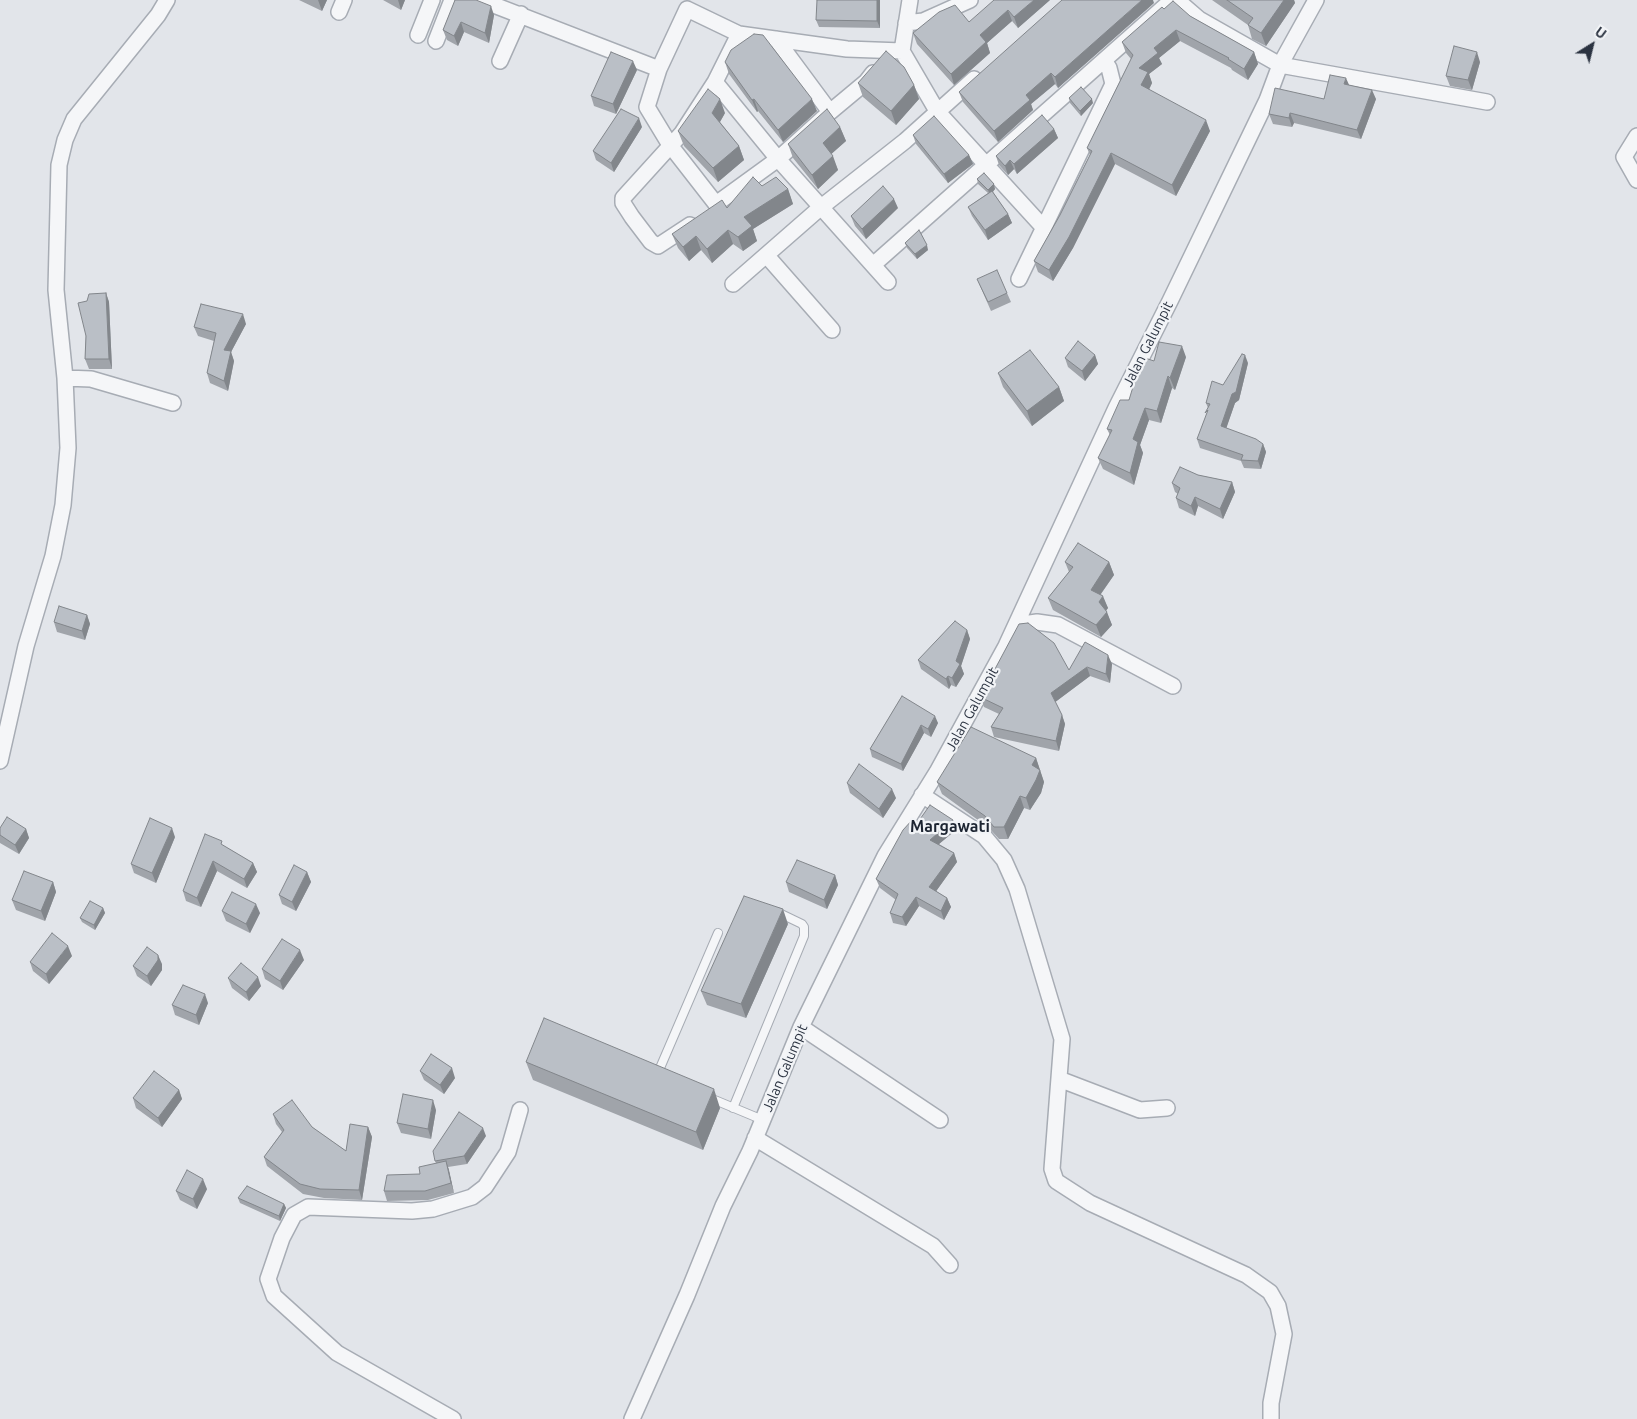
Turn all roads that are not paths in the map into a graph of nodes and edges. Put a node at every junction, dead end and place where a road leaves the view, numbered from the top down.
1 (167, 0) edge
2 (432, 0) edge
3 (452, 0) edge
4 (481, 0) edge
5 (910, 0) edge
6 (970, 0) edge
7 (1172, 0) edge
8 (1178, 0) edge
9 (1313, 1) edge
10 (681, 4) edge
11 (521, 14) junction
12 (906, 23) junction
13 (739, 34) junction
14 (418, 35) dead end
15 (776, 39) junction
16 (436, 41) dead end
17 (882, 50) junction
18 (902, 51) junction
19 (1104, 60) junction
20 (500, 61) dead end
21 (1280, 66) junction
22 (988, 67) edge
23 (658, 69) junction
24 (715, 82) junction
25 (1487, 102) dead end
26 (937, 111) junction
27 (830, 112) junction
28 (1637, 136) edge
29 (670, 145) junction
30 (778, 159) junction
31 (987, 164) junction
32 (1637, 180) edge
33 (716, 204) junction
34 (820, 208) junction
35 (1043, 227) junction
36 (767, 256) junction
37 (873, 265) junction
38 (1019, 280) dead end
39 (888, 282) dead end
40 (732, 284) dead end
41 (832, 330) dead end
42 (77, 378) junction
43 (173, 403) dead end
44 (1016, 625) junction
45 (1172, 686) dead end
46 (0, 761) edge
47 (922, 795) junction
48 (768, 909) edge
49 (718, 933) dead end
50 (801, 1027) junction
51 (648, 1071) edge
52 (657, 1075) junction
53 (665, 1078) edge
54 (1059, 1079) junction
55 (699, 1093) edge
56 (733, 1108) junction
57 (1167, 1108) dead end
58 (520, 1110) dead end
59 (763, 1120) junction
60 (940, 1120) dead end
61 (755, 1138) junction
62 (950, 1265) dead end
63 (453, 1419) edge
64 (632, 1419) edge
65 (1271, 1419) edge

1 - 42 street
2 - 14 street
3 - 16 street
4 - 11 street
5 - 12 street
6 - 12 street
7 - 19 street
8 - 21 street
9 - 21 street, Jalan Galumpit
10 - 13 street
10 - 23 street
11 - 20 street
11 - 23 street
12 - 18 street
13 - 15 street
13 - 24 street
15 - 17 street
15 - 27 street
17 - 18 street
17 - 27 street
18 - 26 street
19 - 31 street
19 - 35 street
21 - 25 street
21 - 44 street, Jalan Galumpit
22 - 26 street
23 - 29 street
24 - 29 street
24 - 30 street
26 - 31 street
26 - 34 street
27 - 30 street
28 - 32 street
29 - 33 street
29 - 33 street
30 - 33 street
30 - 34 street
31 - 35 street
31 - 37 street
34 - 36 street
34 - 37 street
35 - 38 street
36 - 40 street
36 - 41 street
37 - 39 street
42 - 43 street
42 - 46 street
44 - 45 street
44 - 47 street, Jalan Galumpit
47 - 50 street, Jalan Galumpit
47 - 54 street
48 - 56 lane
49 - 52 lane
50 - 59 street, Jalan Galumpit
50 - 60 street
51 - 52 lane
52 - 53 lane
54 - 57 street
54 - 65 street
55 - 56 lane
56 - 59 lane
58 - 63 street
59 - 61 street, Jalan Galumpit
61 - 62 street
61 - 64 street, Jalan Galumpit

